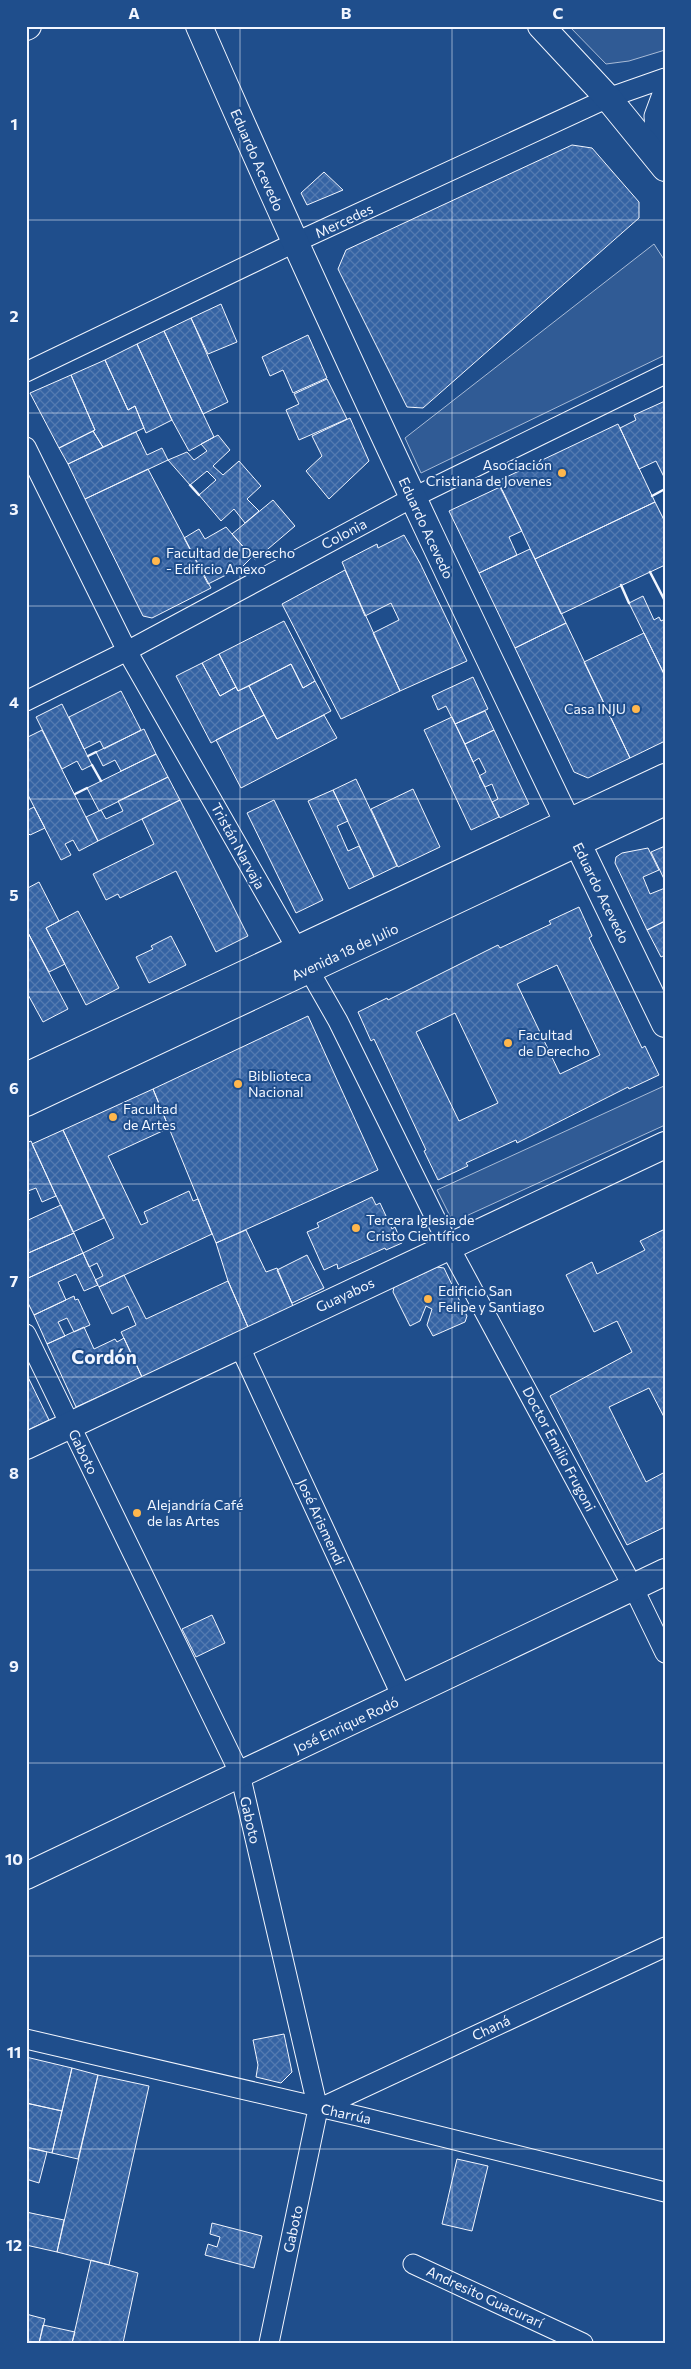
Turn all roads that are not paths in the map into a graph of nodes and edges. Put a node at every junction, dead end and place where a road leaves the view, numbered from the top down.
1 (199, 26) edge
2 (540, 26) edge
3 (665, 78) edge
4 (665, 86) edge
5 (608, 98) junction
6 (661, 163) edge
7 (294, 243) junction
8 (26, 372) edge
9 (665, 374) edge
10 (26, 447) edge
11 (412, 498) junction
12 (127, 651) junction
13 (26, 701) edge
14 (665, 777) edge
15 (665, 802) edge
16 (572, 833) junction
17 (301, 959) junction
18 (665, 1024) edge
19 (26, 1076) edge
20 (26, 1103) edge
21 (665, 1145) edge
22 (449, 1246) junction
23 (26, 1334) edge
24 (239, 1345) junction
25 (70, 1425) junction
26 (26, 1446) edge
27 (665, 1572) edge
28 (632, 1587) junction
29 (665, 1654) edge
30 (403, 1699) junction
31 (240, 1774) junction
32 (26, 1876) edge
33 (665, 1947) edge
34 (26, 2039) edge
35 (318, 2108) junction
36 (665, 2192) edge
37 (413, 2264) dead end
38 (269, 2343) edge
39 (584, 2343) edge

1 - 7 street, Eduardo Acevedo
2 - 5 street
3 - 5 street, Mercedes
4 - 6 street
5 - 6 street
5 - 7 street, Mercedes
7 - 8 street, Mercedes
7 - 11 street, Eduardo Acevedo
9 - 11 street, Colonia
10 - 12 street, Tristán Narvaja
11 - 12 street, Colonia
11 - 16 street, Eduardo Acevedo
12 - 13 street, Colonia
12 - 17 street, Tristán Narvaja
14 - 16 street, Avenida 18 de Julio
15 - 16 street, Avenida 18 de Julio
16 - 17 street, Avenida 18 de Julio
16 - 18 street, Eduardo Acevedo
17 - 19 street, Avenida 18 de Julio
17 - 20 street, Avenida 18 de Julio
17 - 22 street, Tristán Narvaja
21 - 22 street, Guayabos
22 - 24 street, Guayabos
22 - 28 street, Doctor Emilio Frugoni
23 - 25 street, Gaboto
24 - 25 street, Guayabos
24 - 30 street, José Arismendi
25 - 26 street, Guayabos
25 - 31 street, Gaboto
27 - 28 street, José Enrique Rodó
28 - 29 street, Doctor Emilio Frugoni
28 - 30 street, José Enrique Rodó
30 - 31 street, José Enrique Rodó
31 - 32 street, José Enrique Rodó
31 - 35 street, Gaboto
33 - 35 street, Chaná
34 - 35 street, Charrúa
35 - 36 street, Charrúa
35 - 38 street, Gaboto
37 - 39 street, Andresito Guacurarí

